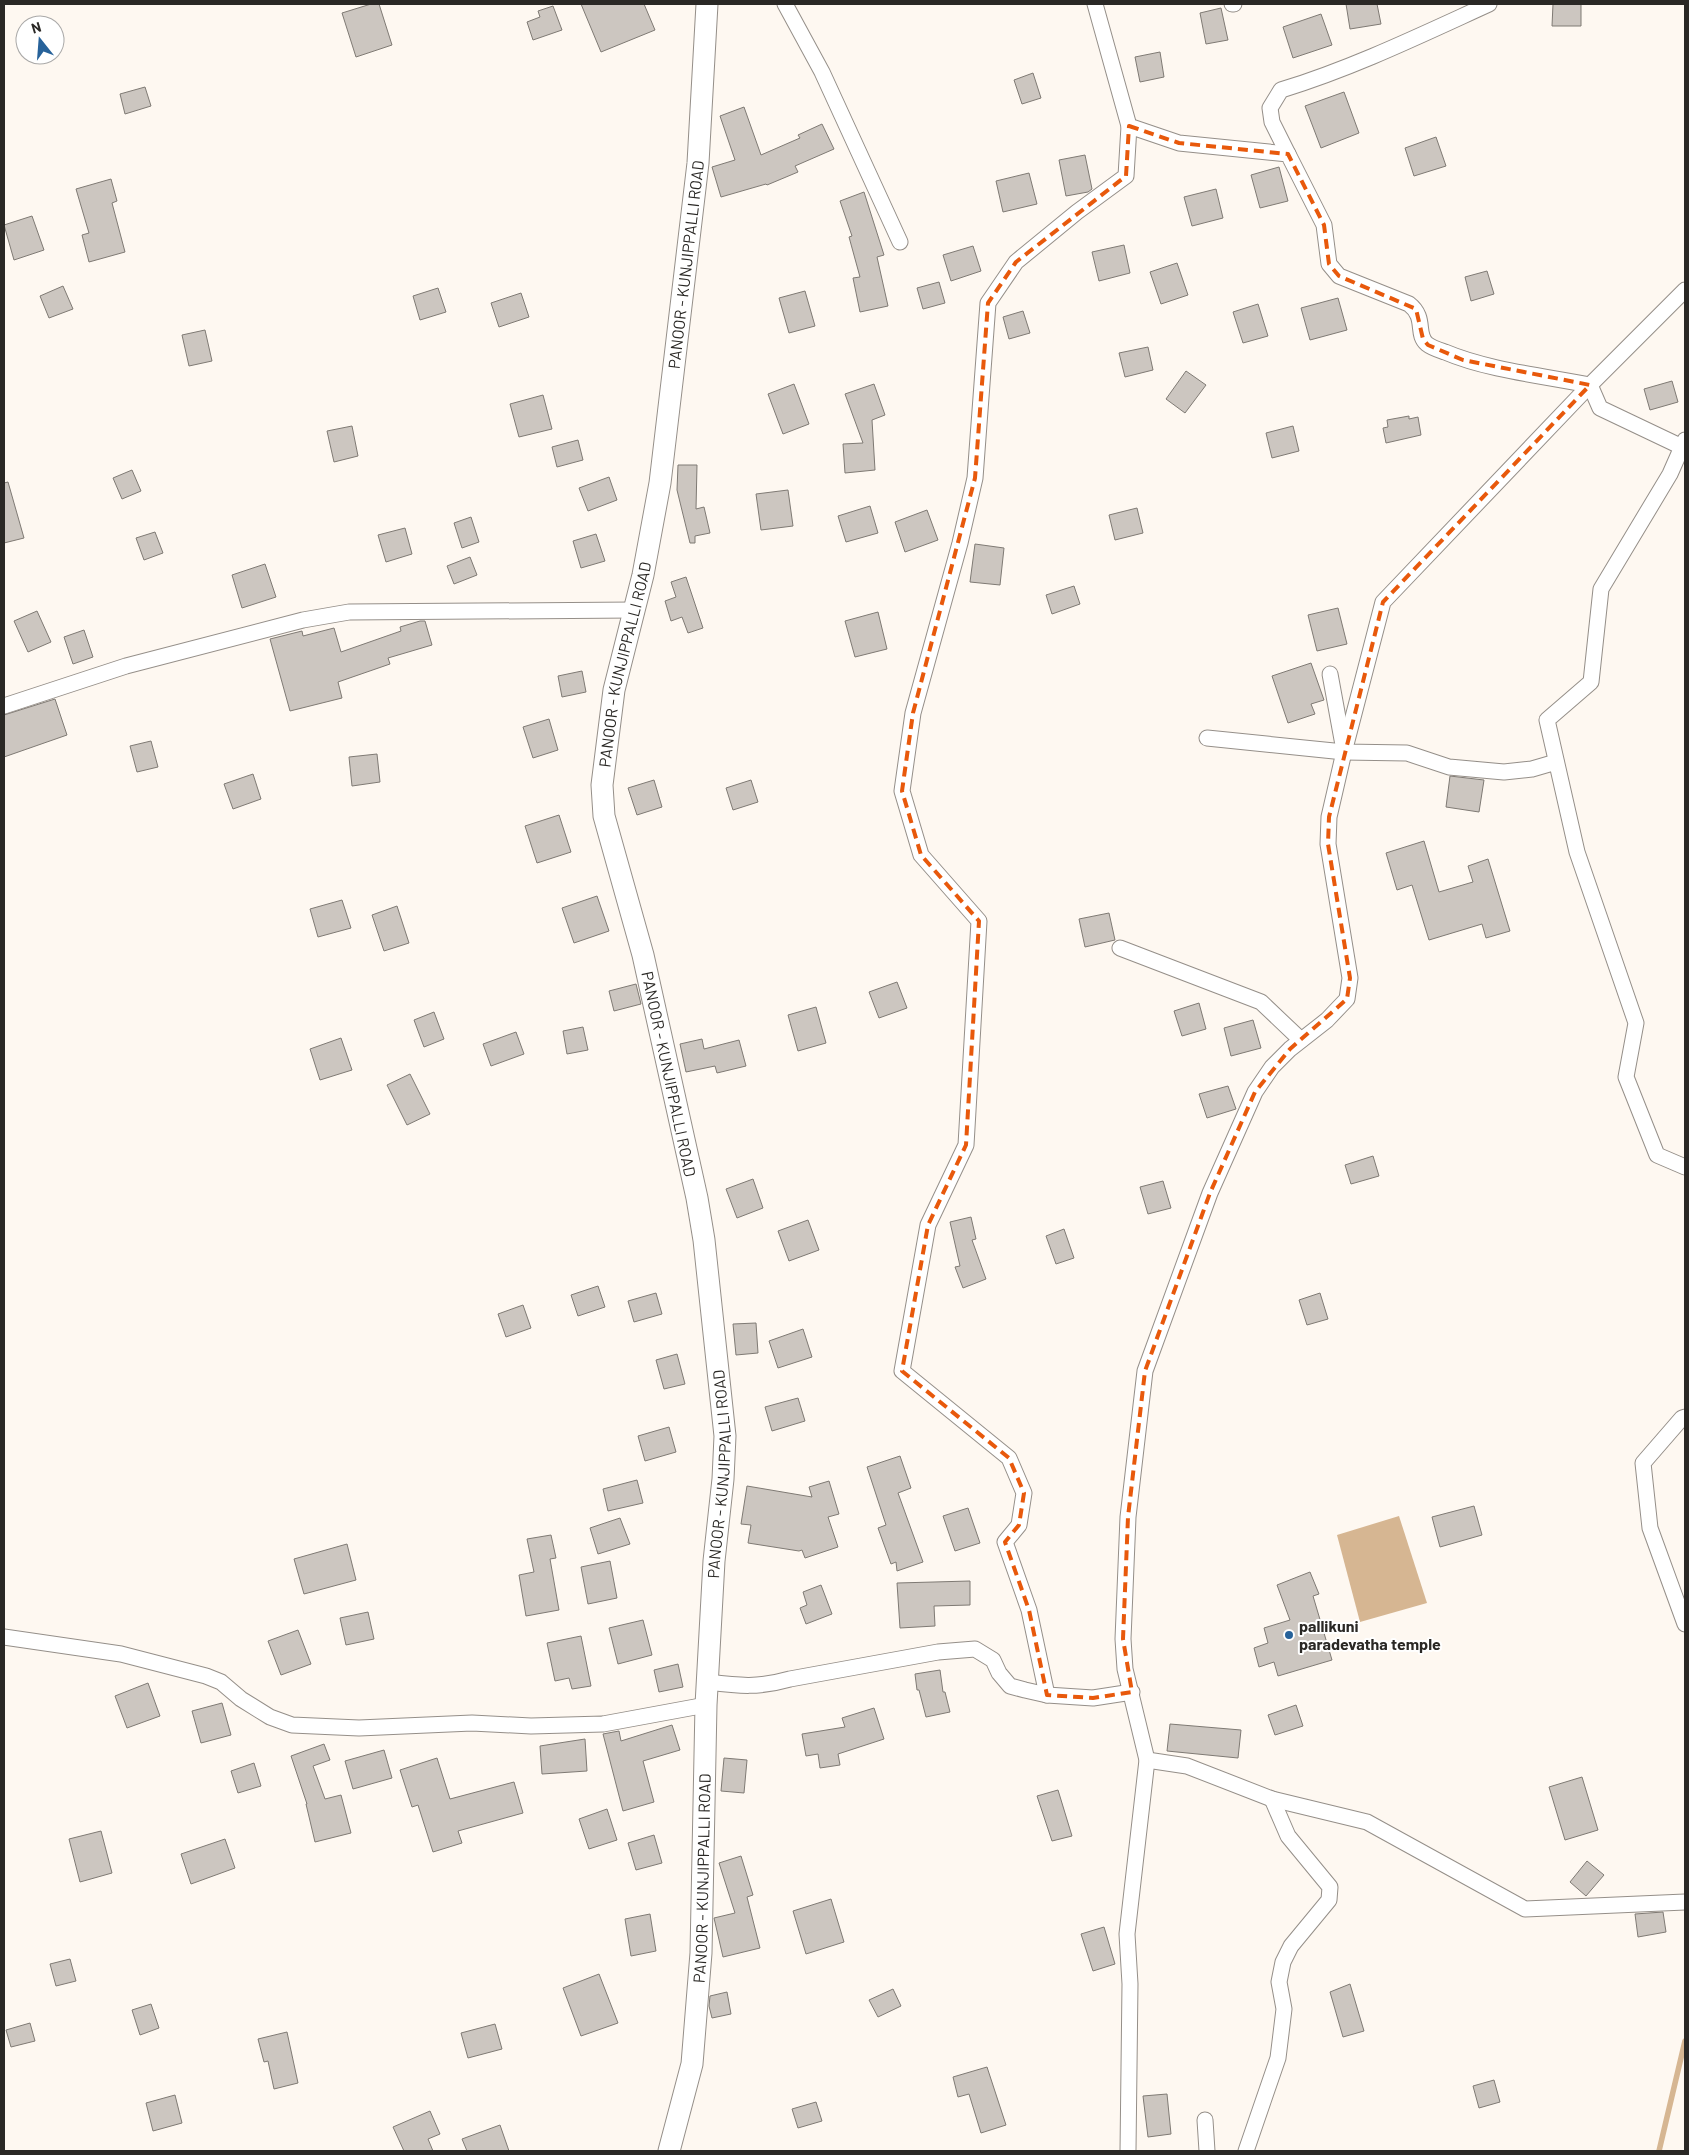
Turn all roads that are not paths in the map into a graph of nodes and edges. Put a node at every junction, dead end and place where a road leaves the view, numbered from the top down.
1 (707, 4) edge
2 (784, 4) edge
3 (1095, 4) edge
4 (1490, 4) edge
5 (1129, 126) junction
6 (1288, 154) junction
7 (900, 242) dead end
8 (1685, 290) edge
9 (1590, 385) junction
10 (1684, 444) edge
11 (634, 610) junction
12 (1330, 674) dead end
13 (4, 706) edge
14 (1207, 738) dead end
15 (1344, 752) junction
16 (1556, 762) junction
17 (1120, 948) dead end
18 (1302, 1040) junction
19 (1685, 1167) edge
20 (1685, 1417) edge
21 (1685, 1624) edge
22 (4, 1636) edge
23 (708, 1682) junction
24 (1132, 1692) junction
25 (1047, 1695) junction
26 (706, 1705) junction
27 (1147, 1760) junction
28 (1272, 1800) junction
29 (1685, 1902) edge
30 (1205, 2120) dead end
31 (669, 2151) edge
32 (1128, 2151) edge
33 (1207, 2151) edge
34 (1246, 2151) edge

1 - 11 main road, PANOOR - KUNJIPPALLI ROAD
2 - 7 street
3 - 5 street
4 - 6 street
5 - 6 street
5 - 25 street
6 - 9 street
8 - 9 street
9 - 10 street
9 - 15 street
10 - 16 street
11 - 13 street
11 - 23 main road, PANOOR - KUNJIPPALLI ROAD
12 - 15 street
14 - 15 street
15 - 16 street
15 - 18 street
16 - 19 street
17 - 18 street
18 - 24 street
20 - 21 street
22 - 26 street
23 - 25 street
23 - 26 main road, PANOOR - KUNJIPPALLI ROAD
24 - 25 street
24 - 27 street
26 - 31 main road, PANOOR - KUNJIPPALLI ROAD
27 - 28 street
27 - 32 street
28 - 29 street
28 - 34 street
30 - 33 street

